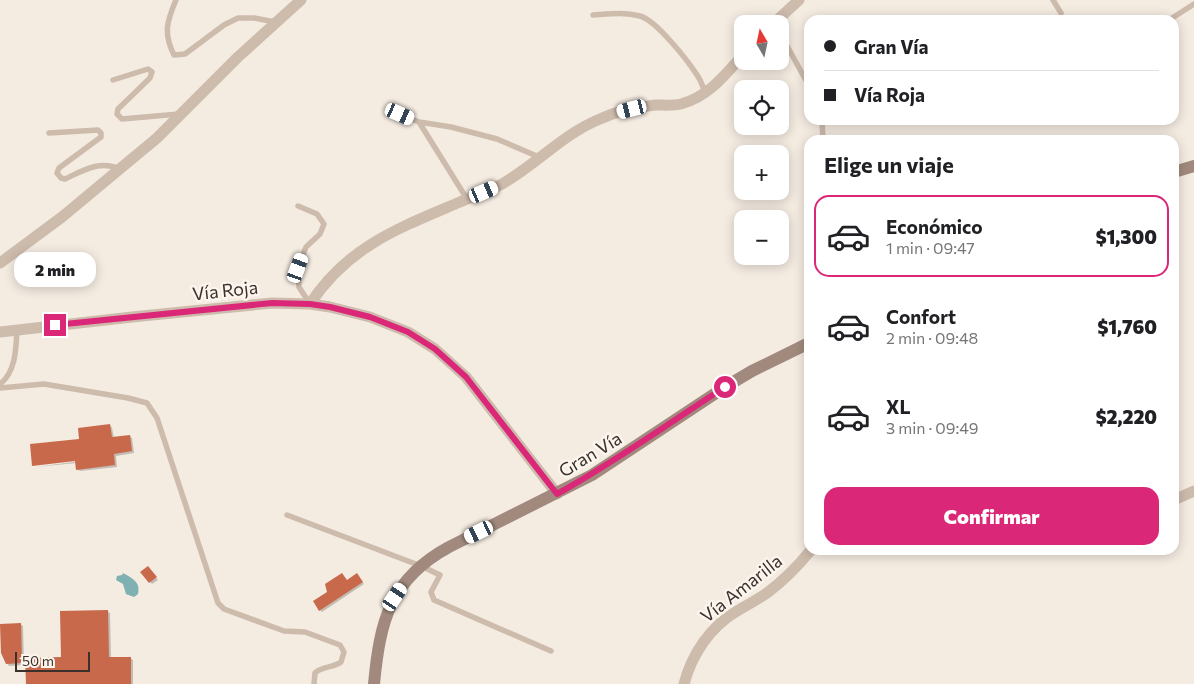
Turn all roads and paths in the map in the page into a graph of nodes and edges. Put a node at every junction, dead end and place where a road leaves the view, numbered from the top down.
1 (176, 0) edge
2 (301, 0) edge
3 (799, 0) edge
4 (1054, 0) edge
5 (1194, 4) edge
6 (1061, 12) dead end
7 (593, 15) dead end
8 (785, 15) edge
9 (1177, 15) edge
10 (275, 22) junction
11 (789, 51) edge
12 (734, 66) edge
13 (804, 77) edge
14 (114, 80) dead end
15 (705, 93) junction
16 (183, 113) junction
17 (400, 114) dead end
18 (418, 122) junction
19 (49, 133) dead end
20 (539, 157) junction
21 (1194, 166) edge
22 (120, 170) junction
23 (1179, 170) edge
24 (468, 199) junction
25 (298, 206) dead end
26 (0, 263) edge
27 (310, 304) junction
28 (17, 329) junction
29 (0, 332) edge
30 (804, 346) edge
31 (0, 386) edge
32 (1194, 491) edge
33 (557, 494) junction
34 (1179, 498) edge
35 (287, 515) dead end
36 (806, 555) edge
37 (421, 566) junction
38 (551, 651) dead end
39 (314, 684) edge
40 (374, 684) edge
41 (684, 684) edge

1 - 10 lane
2 - 10 street
3 - 8 street
4 - 6 lane
5 - 9 lane
7 - 15 lane
10 - 16 street
11 - 13 lane
12 - 15 street
14 - 16 lane
15 - 20 street
16 - 22 street
17 - 18 lane
18 - 20 lane
18 - 24 lane
19 - 22 lane
20 - 24 street
21 - 23 main road
22 - 26 street
24 - 27 street
25 - 27 lane
27 - 28 street, Vía Roja
27 - 33 street, Vía Roja
28 - 29 street, Vía Roja
28 - 31 lane
30 - 33 main road, Gran Vía
31 - 39 lane
32 - 34 street
33 - 37 main road, Gran Vía
35 - 37 lane
36 - 41 street, Vía Amarilla
37 - 38 lane
37 - 40 main road, Gran Vía

